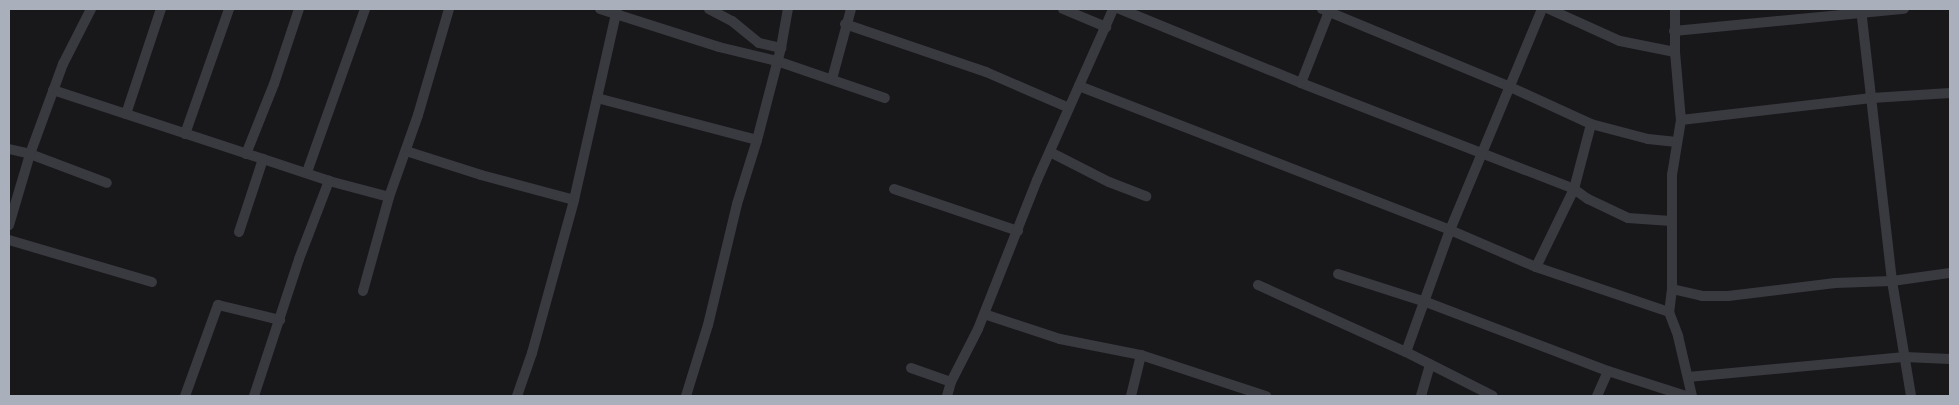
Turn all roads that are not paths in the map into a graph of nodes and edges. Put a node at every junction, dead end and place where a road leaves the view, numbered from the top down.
1 (91, 9) edge
2 (161, 9) edge
3 (230, 9) edge
4 (299, 9) edge
5 (366, 9) edge
6 (449, 9) edge
7 (600, 9) edge
8 (709, 9) edge
9 (788, 9) edge
10 (850, 9) edge
11 (1063, 9) edge
12 (1113, 9) edge
13 (1120, 9) edge
14 (1542, 9) edge
15 (1549, 9) edge
16 (1675, 9) edge
17 (1904, 9) edge
18 (1327, 10) edge
19 (617, 11) edge
20 (1861, 11) edge
21 (845, 24) junction
22 (1106, 27) junction
23 (1674, 30) junction
24 (781, 48) junction
25 (1675, 52) junction
26 (777, 61) junction
27 (832, 79) junction
28 (1301, 83) junction
29 (1079, 86) junction
30 (1508, 86) junction
31 (53, 90) junction
32 (1950, 93) edge
33 (597, 98) junction
34 (885, 98) dead end
35 (1872, 98) junction
36 (1069, 108) junction
37 (126, 114) junction
38 (1681, 120) junction
39 (1591, 124) junction
40 (185, 134) junction
41 (757, 140) junction
42 (1677, 142) junction
43 (9, 149) edge
44 (406, 151) junction
45 (1050, 152) junction
46 (1483, 153) junction
47 (30, 154) junction
48 (246, 154) junction
49 (264, 159) junction
50 (307, 172) junction
51 (329, 181) junction
52 (107, 184) dead end
53 (894, 189) dead end
54 (1574, 189) junction
55 (1146, 196) dead end
56 (389, 197) junction
57 (574, 200) junction
58 (1671, 221) junction
59 (9, 225) edge
60 (1450, 230) junction
61 (1018, 231) junction
62 (239, 232) dead end
63 (9, 240) edge
64 (1536, 267) junction
65 (1950, 273) edge
66 (1338, 274) dead end
67 (1892, 280) junction
68 (152, 282) dead end
69 (1258, 285) dead end
70 (1672, 289) junction
71 (362, 291) dead end
72 (1426, 302) junction
73 (1669, 312) junction
74 (984, 314) junction
75 (280, 320) junction
76 (1406, 352) junction
77 (1141, 356) junction
78 (1905, 357) junction
79 (1950, 359) edge
80 (1430, 364) junction
81 (911, 368) dead end
82 (1608, 371) junction
83 (1688, 377) junction
84 (951, 382) junction
85 (185, 396) edge
86 (254, 396) edge
87 (517, 396) edge
88 (686, 396) edge
89 (947, 396) edge
90 (1132, 396) edge
91 (1266, 396) edge
92 (1421, 396) edge
93 (1493, 396) edge
94 (1598, 396) edge
95 (1686, 396) edge
96 (1692, 396) edge
97 (1911, 396) edge

1 - 31 street
2 - 37 street
3 - 40 street
4 - 48 street
5 - 50 street
6 - 44 street
7 - 19 street
8 - 24 street
9 - 24 street
10 - 21 street
11 - 22 street
12 - 22 street
13 - 28 street
14 - 30 street
15 - 25 street
16 - 23 street
17 - 20 street
18 - 28 street
18 - 30 street
19 - 26 street
19 - 33 street
20 - 23 street
20 - 35 street
21 - 27 street
21 - 36 street
22 - 29 street
23 - 25 street
24 - 26 street
25 - 38 street
26 - 27 street
26 - 41 street
27 - 34 street
28 - 46 street
29 - 36 street
29 - 60 street
30 - 39 street
30 - 46 street
31 - 37 street
31 - 47 street
32 - 35 street
33 - 41 street
33 - 57 street
35 - 38 street
35 - 67 street
36 - 45 street
37 - 40 street
38 - 42 street
39 - 42 street
39 - 54 street
40 - 48 street
41 - 88 street
42 - 58 street
43 - 47 street
44 - 56 street
44 - 57 street
45 - 55 street
45 - 61 street
46 - 54 street
46 - 60 street
47 - 52 street
47 - 59 street
48 - 49 street
49 - 50 street
49 - 62 street
50 - 51 street
51 - 56 street
51 - 75 street
53 - 61 street
54 - 58 street
54 - 64 street
56 - 71 street
57 - 87 street
58 - 70 street
60 - 64 street
60 - 72 street
61 - 74 street
63 - 68 street
64 - 73 street
65 - 67 street
66 - 72 street
67 - 70 street
67 - 78 street
69 - 76 street
70 - 73 street
72 - 76 street
72 - 82 street
73 - 83 street
74 - 77 street
74 - 84 street
75 - 85 street
75 - 86 street
76 - 80 street
77 - 90 street
77 - 91 street
78 - 79 street
78 - 83 street
78 - 97 street
80 - 92 street
80 - 93 street
81 - 84 street
82 - 94 street
82 - 95 street
83 - 96 street
84 - 89 street

